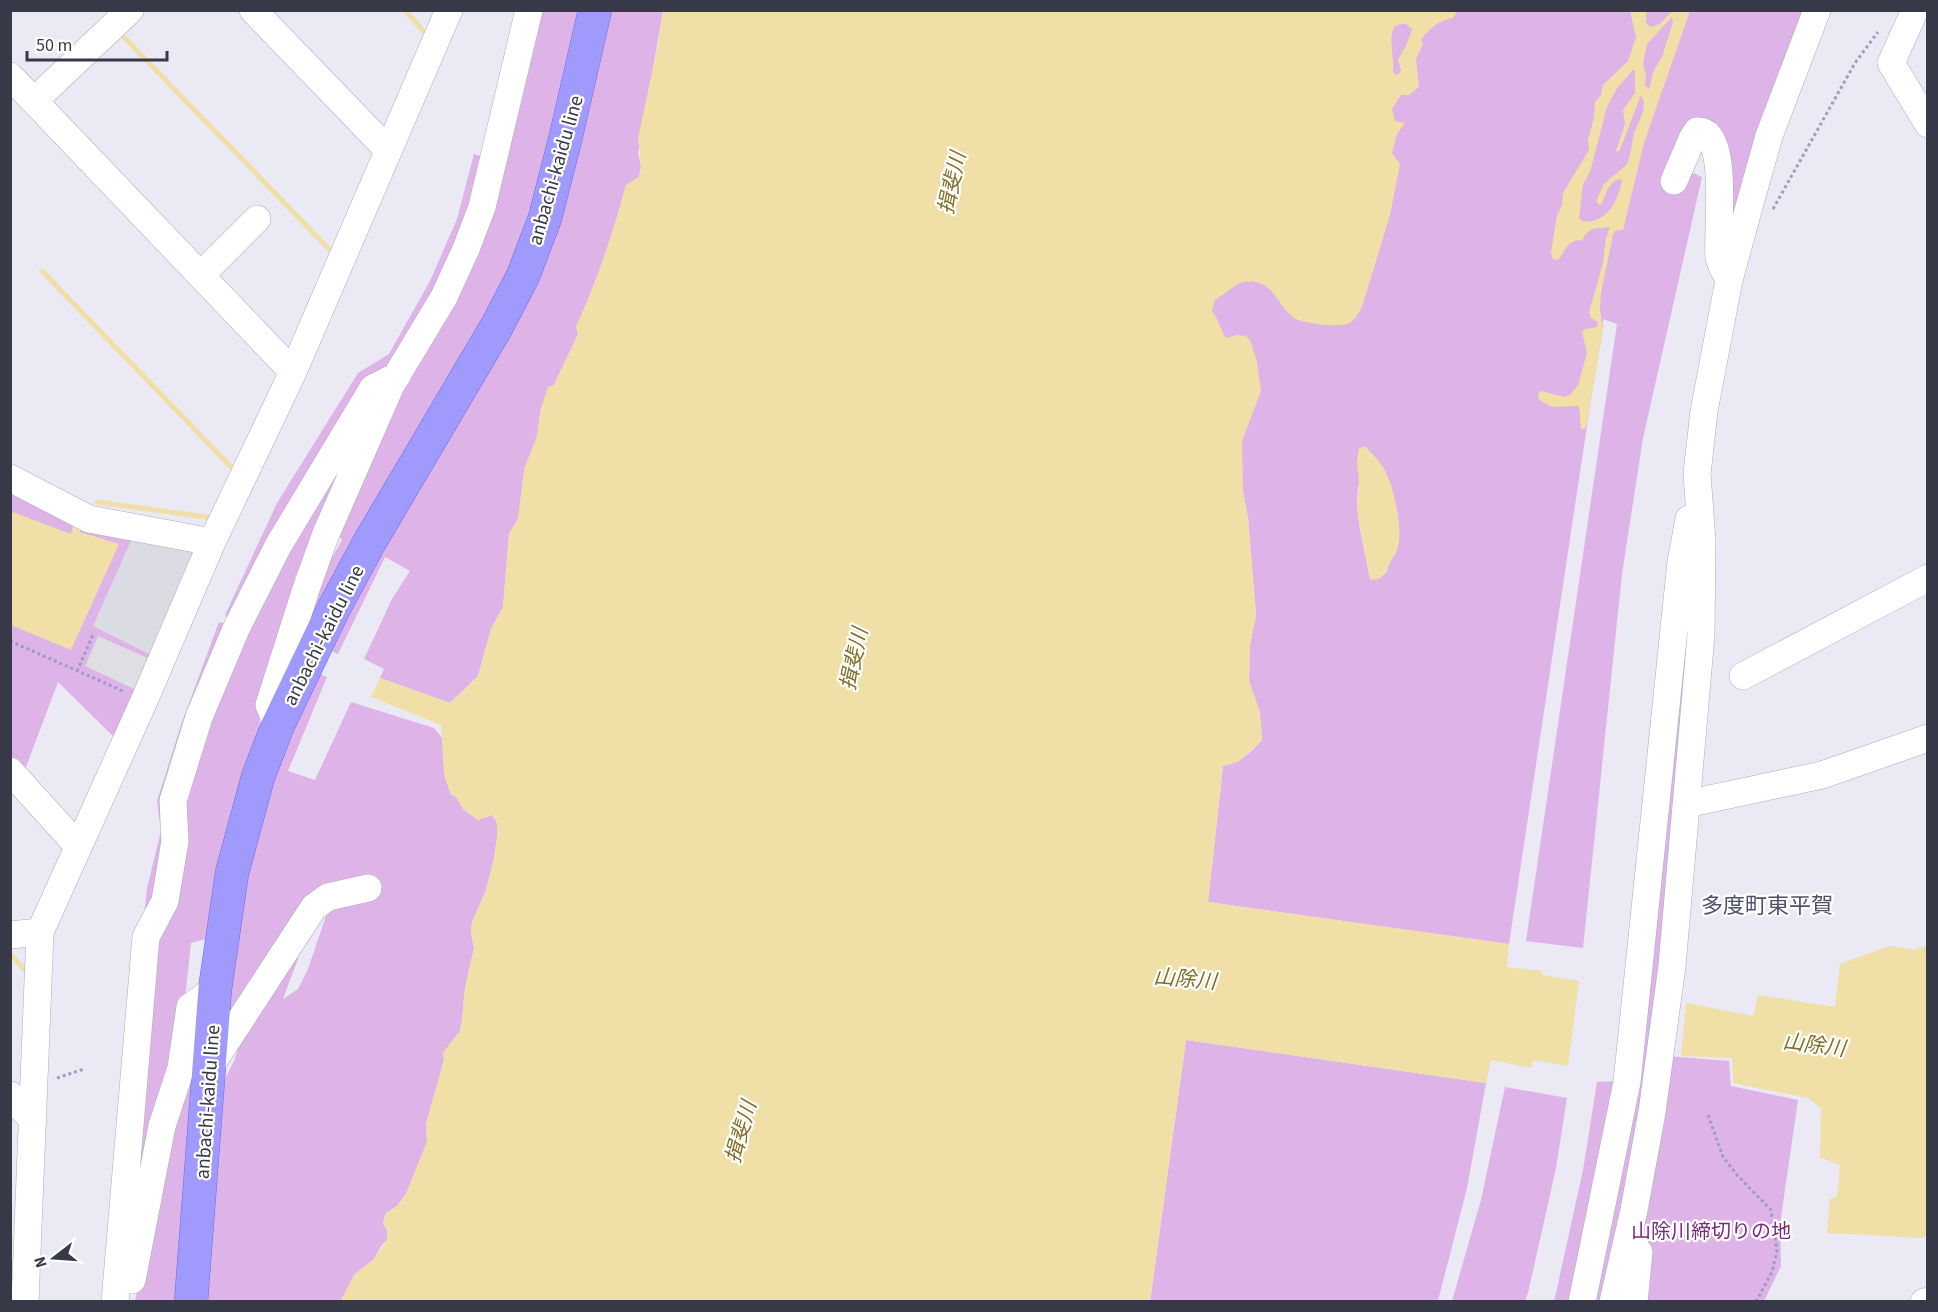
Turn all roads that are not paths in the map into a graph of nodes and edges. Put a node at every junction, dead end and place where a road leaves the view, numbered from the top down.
1 (130, 10) edge
2 (253, 10) edge
3 (449, 10) edge
4 (529, 10) edge
5 (595, 10) edge
6 (1817, 10) edge
7 (1915, 10) edge
8 (10, 76) edge
9 (34, 101) junction
10 (1928, 124) edge
11 (388, 150) junction
12 (1674, 181) dead end
13 (257, 219) dead end
14 (201, 275) junction
15 (1729, 280) junction
16 (293, 372) junction
17 (397, 376) junction
18 (1697, 474) junction
19 (15, 477) edge
20 (212, 542) junction
21 (1928, 578) edge
22 (1743, 676) dead end
23 (278, 725) junction
24 (1928, 738) edge
25 (10, 771) edge
26 (1686, 804) junction
27 (78, 846) junction
28 (368, 888) dead end
29 (40, 932) junction
30 (10, 935) edge
31 (215, 989) junction
32 (209, 1068) junction
33 (23, 1090) edge
34 (1634, 1210) junction
35 (25, 1302) edge
36 (115, 1302) edge
37 (128, 1302) edge
38 (191, 1302) edge
39 (1582, 1302) edge
40 (1613, 1302) edge
41 (1634, 1302) edge

1 - 9 street
2 - 11 street
3 - 11 street
4 - 17 street
5 - 23 main road, anbachi-kaidu line
6 - 15 street
7 - 10 street
8 - 9 street
9 - 14 street
11 - 16 street
12 - 15 street
13 - 14 street
14 - 16 street
15 - 18 street
16 - 20 street
17 - 23 street
17 - 36 street
18 - 26 street
18 - 39 street
19 - 20 street
20 - 27 street
21 - 22 street
23 - 31 main road, anbachi-kaidu line
24 - 26 street
25 - 27 street
26 - 34 street
27 - 29 street
28 - 32 street
29 - 30 street
29 - 33 street
31 - 32 main road, anbachi-kaidu line
31 - 37 street
32 - 38 main road, anbachi-kaidu line
33 - 35 street
34 - 40 street
34 - 41 street

